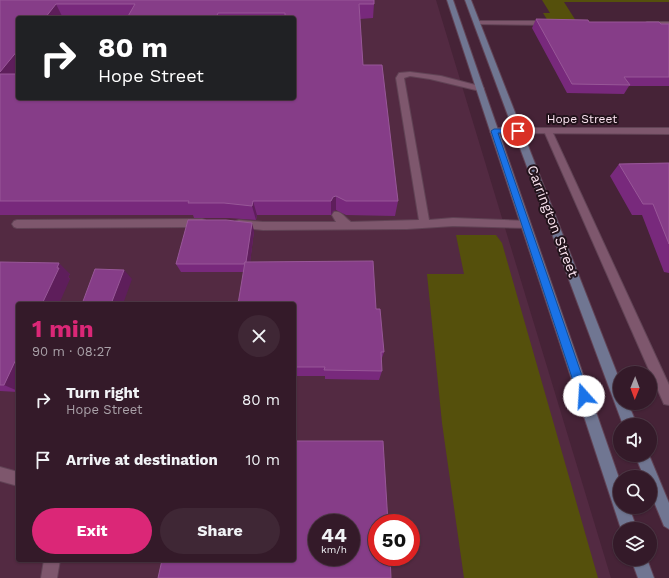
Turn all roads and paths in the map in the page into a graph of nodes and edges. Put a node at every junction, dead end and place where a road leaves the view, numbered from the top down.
1 (450, 0) edge
2 (468, 0) edge
3 (476, 23) junction
4 (560, 23) edge
5 (638, 24) edge
6 (669, 24) edge
7 (480, 89) junction
8 (494, 131) junction
9 (518, 131) junction
10 (548, 131) junction
11 (669, 131) edge
12 (337, 215) edge
13 (213, 223) edge
14 (229, 223) edge
15 (17, 224) edge
16 (425, 224) junction
17 (526, 224) junction
18 (349, 225) junction
19 (613, 380) edge
20 (669, 399) edge
21 (645, 462) edge
22 (0, 474) edge
23 (16, 478) edge
24 (613, 481) edge
25 (669, 521) edge
26 (52, 562) edge
27 (642, 566) edge
28 (50, 578) edge
29 (646, 578) edge

1 - 7 main road, Carrington Street
2 - 3 main road, Carrington Street
3 - 4 street
3 - 9 main road, Carrington Street
5 - 6 street
7 - 8 main road, Carrington Street
7 - 16 street
8 - 9 street, Hope Street
8 - 17 main road, Carrington Street
9 - 10 street, Hope Street
9 - 19 main road, Carrington Street
10 - 11 street, Hope Street
10 - 20 street
12 - 18 street
13 - 15 street
14 - 18 street
16 - 17 street
16 - 18 street
17 - 24 main road, Carrington Street
21 - 25 main road
22 - 23 street
26 - 28 street
27 - 29 main road

